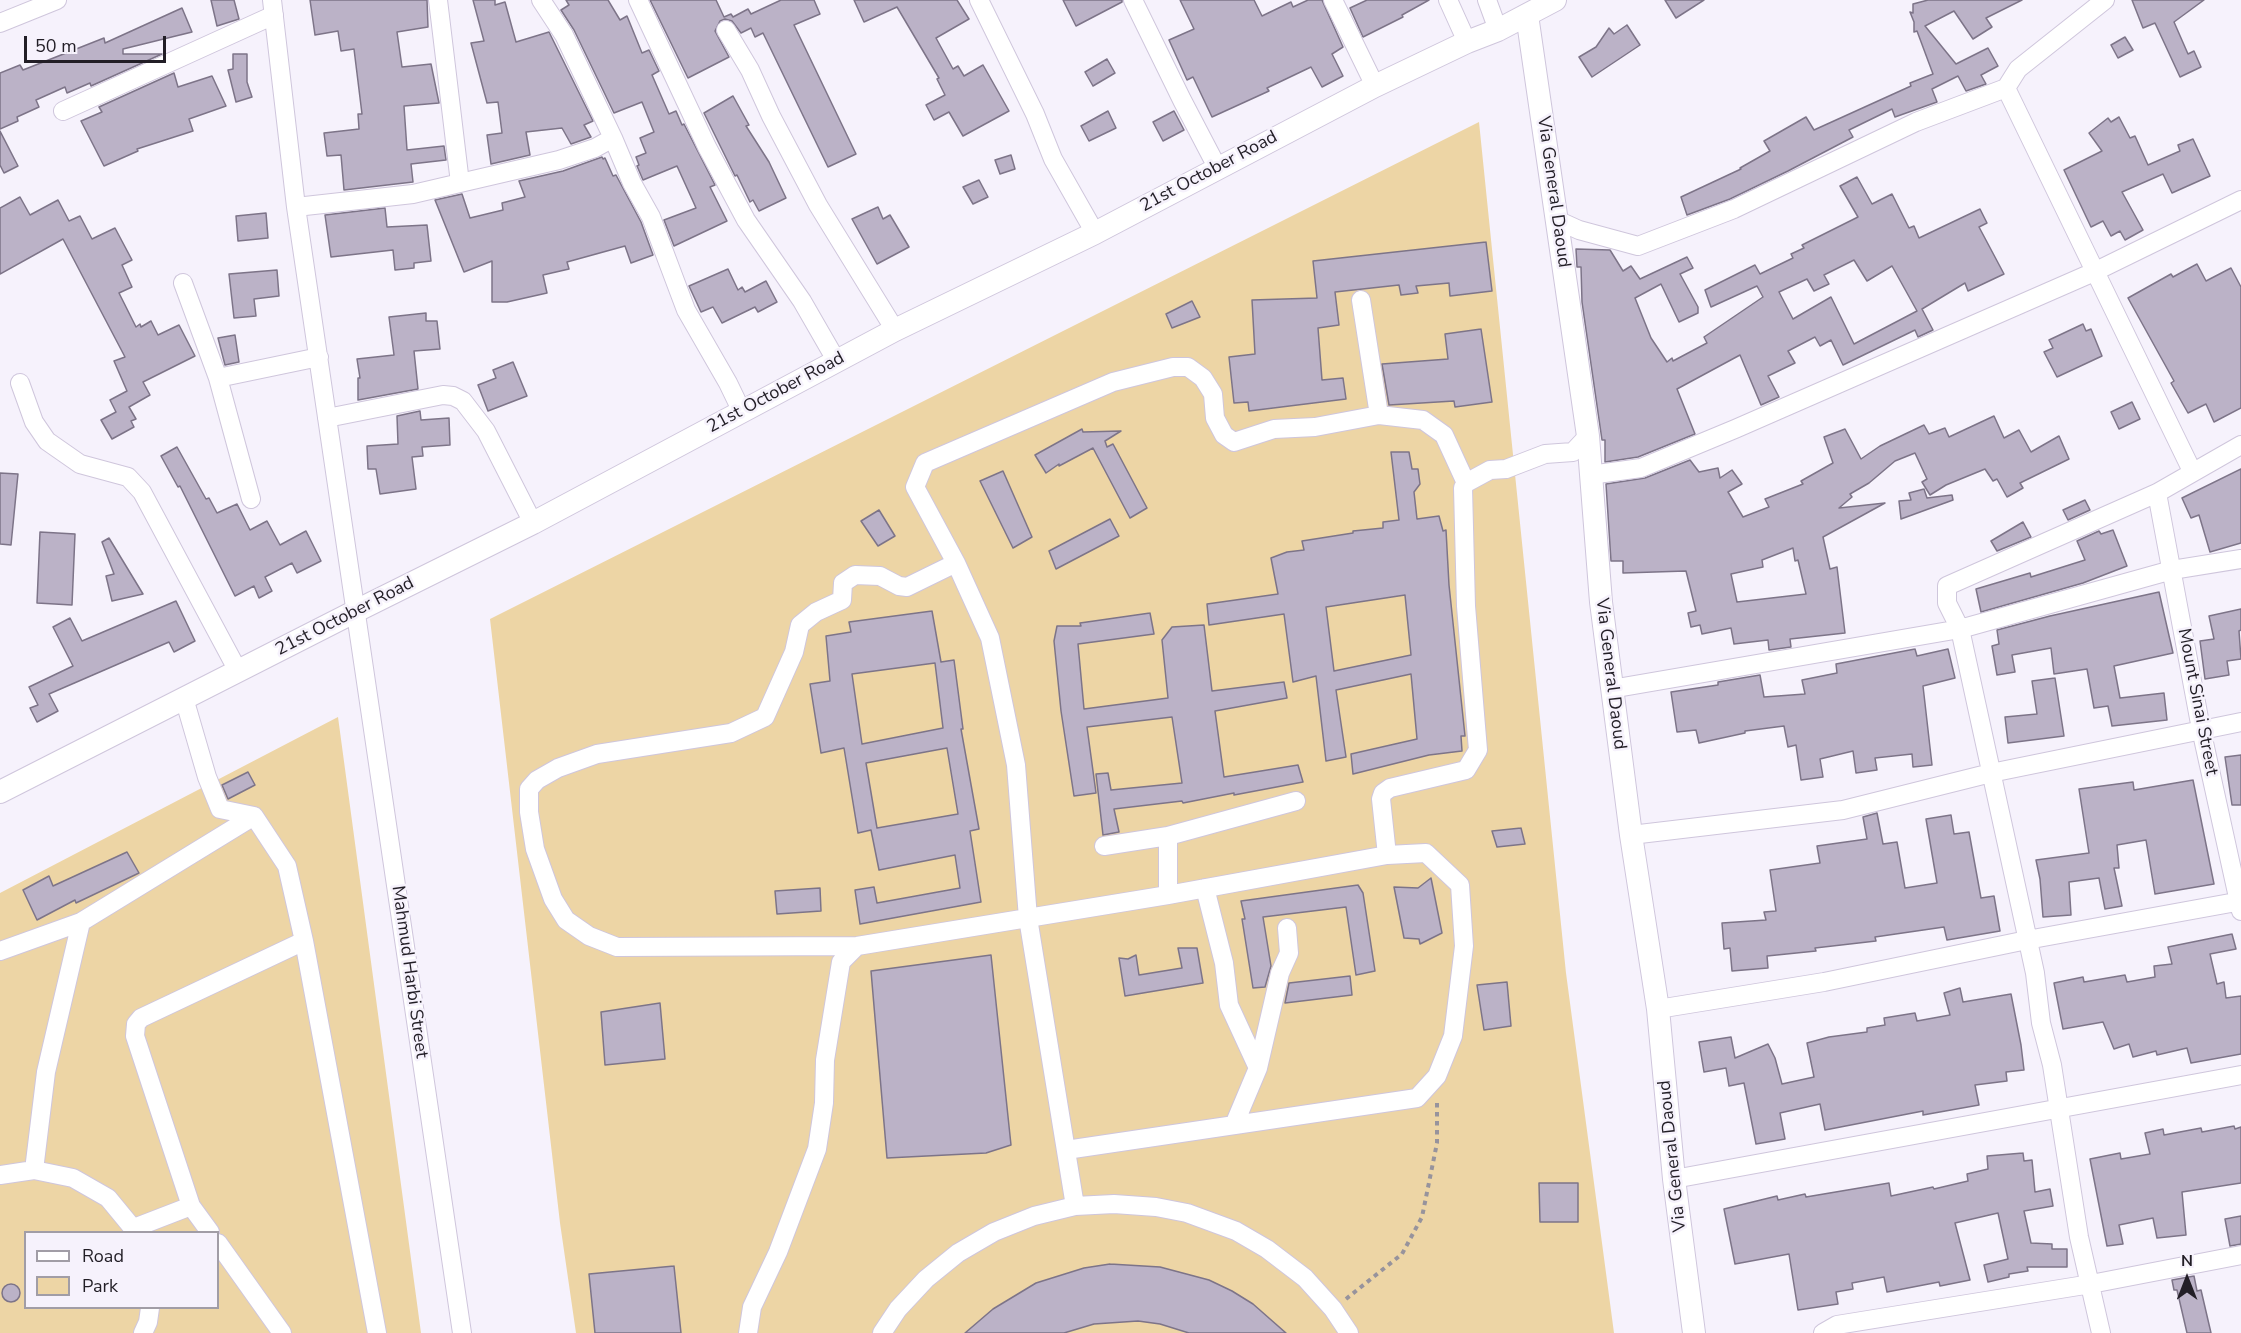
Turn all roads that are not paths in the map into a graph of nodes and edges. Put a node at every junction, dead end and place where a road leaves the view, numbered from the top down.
1 (57, 0) edge
2 (438, 0) edge
3 (541, 0) edge
4 (638, 0) edge
5 (979, 0) edge
6 (1133, 0) edge
7 (1333, 0) edge
8 (1448, 0) edge
9 (1487, 0) edge
10 (1555, 0) edge
11 (2105, 0) edge
12 (273, 7) edge
13 (1525, 8) edge
14 (0, 23) edge
15 (726, 30) dead end
16 (1498, 30) junction
17 (1467, 42) junction
18 (1375, 86) junction
19 (2006, 88) junction
20 (63, 111) dead end
21 (613, 138) junction
22 (1217, 167) junction
23 (460, 183) junction
24 (2241, 200) edge
25 (296, 207) junction
26 (1557, 220) junction
27 (1095, 233) junction
28 (2094, 272) junction
29 (183, 283) dead end
30 (1361, 300) dead end
31 (895, 330) junction
32 (319, 357) junction
33 (836, 360) junction
34 (218, 378) junction
35 (20, 383) dead end
36 (742, 412) junction
37 (1379, 415) junction
38 (327, 418) junction
39 (1588, 436) junction
40 (2241, 445) edge
41 (2192, 471) junction
42 (1590, 475) junction
43 (1466, 483) junction
44 (2157, 493) junction
45 (251, 499) dead end
46 (533, 523) junction
47 (2241, 559) edge
48 (956, 563) junction
49 (2172, 570) junction
50 (356, 610) junction
51 (1960, 629) junction
52 (238, 671) junction
53 (1611, 689) junction
54 (184, 698) junction
55 (2241, 722) edge
56 (2201, 729) junction
57 (1991, 773) junction
58 (0, 792) edge
59 (1296, 801) dead end
60 (254, 816) junction
61 (1631, 835) junction
62 (1168, 836) junction
63 (1104, 846) dead end
64 (1387, 855) junction
65 (1205, 888) junction
66 (1168, 895) junction
67 (2240, 905) edge
68 (1028, 918) junction
69 (81, 922) junction
70 (1287, 928) dead end
71 (2027, 940) junction
72 (304, 941) junction
73 (857, 946) junction
74 (0, 951) edge
75 (1658, 1009) junction
76 (1258, 1068) junction
77 (2241, 1075) edge
78 (2059, 1109) junction
79 (1234, 1125) junction
80 (1066, 1150) junction
81 (34, 1170) junction
82 (0, 1175) edge
83 (1674, 1179) junction
84 (191, 1206) junction
85 (1075, 1206) junction
86 (135, 1230) edge
87 (209, 1231) edge
88 (219, 1244) edge
89 (2241, 1255) edge
90 (2091, 1284) junction
91 (150, 1309) edge
92 (143, 1333) edge
93 (282, 1333) edge
94 (377, 1333) edge
95 (462, 1333) edge
96 (748, 1333) edge
97 (882, 1333) edge
98 (1349, 1333) edge
99 (1694, 1333) edge
100 (1823, 1333) edge
101 (2101, 1333) edge

1 - 14 street
2 - 23 street
3 - 21 street
4 - 33 street
5 - 27 street
6 - 22 street
7 - 18 street
8 - 17 street
9 - 16 street
10 - 13 main road, 21st October Road
11 - 19 street
12 - 20 street
12 - 25 street, Mahmud Harbi Street
13 - 16 main road, 21st October Road
13 - 26 main road, Via General Daoud
15 - 31 street
16 - 17 main road, 21st October Road
17 - 18 main road, 21st October Road
18 - 22 main road, 21st October Road
19 - 26 street
19 - 28 street
21 - 23 street
21 - 36 street
22 - 27 main road, 21st October Road
23 - 25 street
24 - 28 street
25 - 32 street, Mahmud Harbi Street
26 - 39 main road, Via General Daoud
27 - 31 main road, 21st October Road
28 - 41 street
28 - 42 street
29 - 34 street
30 - 37 street
31 - 33 main road, 21st October Road
32 - 34 street
32 - 38 street, Mahmud Harbi Street
33 - 36 main road, 21st October Road
34 - 45 street
35 - 52 street
36 - 46 main road, 21st October Road
37 - 43 street
37 - 48 street
38 - 46 street
38 - 50 street, Mahmud Harbi Street
39 - 42 main road, Via General Daoud
39 - 43 street
40 - 41 street
41 - 44 street
42 - 53 main road, Via General Daoud
43 - 64 street
44 - 49 street, Mount Sinai Street
44 - 51 street
46 - 50 main road, 21st October Road
47 - 49 street
48 - 68 street
48 - 73 street
49 - 51 street
49 - 56 street, Mount Sinai Street
50 - 52 main road, 21st October Road
50 - 95 street, Mahmud Harbi Street
51 - 53 street
51 - 57 street
52 - 54 main road, 21st October Road
53 - 61 main road, Via General Daoud
54 - 58 main road, 21st October Road
54 - 60 street
55 - 56 street
56 - 57 street
56 - 67 street, Mount Sinai Street
57 - 61 street
57 - 71 street
59 - 62 street
60 - 69 street
60 - 72 street
61 - 75 main road, Via General Daoud
62 - 63 street
62 - 66 street
64 - 65 street
64 - 79 street
65 - 66 street
65 - 76 street
66 - 68 street
67 - 71 street
68 - 73 street
68 - 80 street
69 - 74 street
69 - 81 street
70 - 76 street
71 - 75 street
71 - 78 street
72 - 84 street
72 - 94 street
73 - 96 street
75 - 83 main road, Via General Daoud
76 - 79 street
77 - 78 street
78 - 83 street
78 - 90 street
79 - 80 street
80 - 85 street
81 - 82 street
81 - 86 street
83 - 99 main road, Via General Daoud
84 - 86 street
84 - 87 street
85 - 97 street
85 - 98 street
88 - 93 street
89 - 90 street
90 - 100 street
90 - 101 street
91 - 92 street

